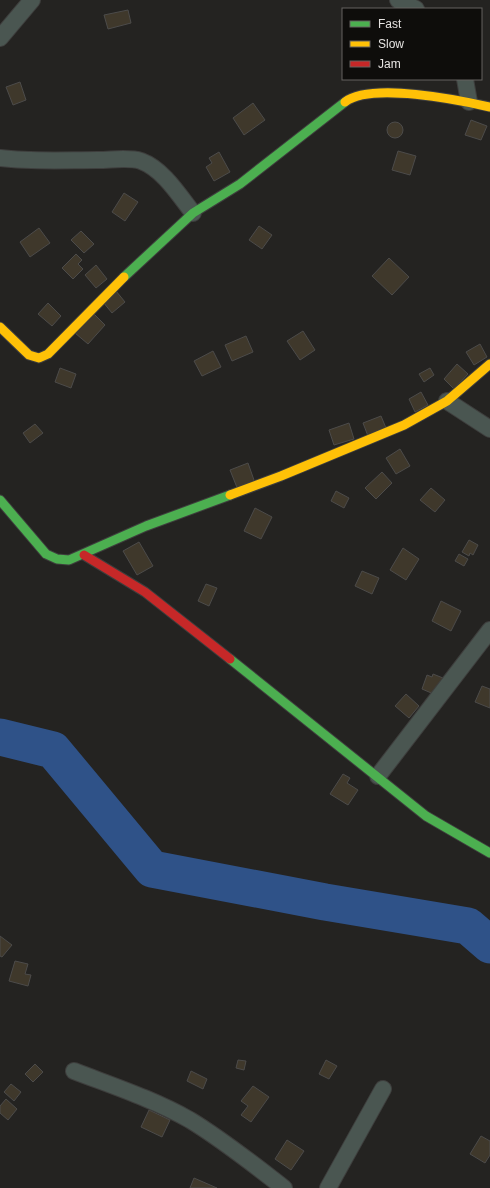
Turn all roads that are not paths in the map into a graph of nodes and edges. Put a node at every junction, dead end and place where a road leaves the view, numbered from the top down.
1 (32, 0) edge
2 (398, 0) edge
3 (414, 8) edge
4 (0, 38) edge
5 (465, 80) edge
6 (469, 102) junction
7 (490, 107) edge
8 (0, 158) edge
9 (193, 213) junction
10 (0, 327) edge
11 (490, 364) edge
12 (447, 401) junction
13 (490, 429) edge
14 (0, 500) edge
15 (84, 555) junction
16 (490, 630) edge
17 (378, 776) junction
18 (490, 853) edge
19 (74, 1071) dead end
20 (383, 1089) dead end
21 (284, 1188) edge
22 (328, 1188) edge

1 - 4 street
2 - 3 street
5 - 6 street
6 - 7 street
6 - 9 street
8 - 9 street
9 - 10 street
11 - 12 street
12 - 13 street
12 - 15 street
14 - 15 street
15 - 17 street
16 - 17 street
17 - 18 street
19 - 21 street
20 - 22 street

